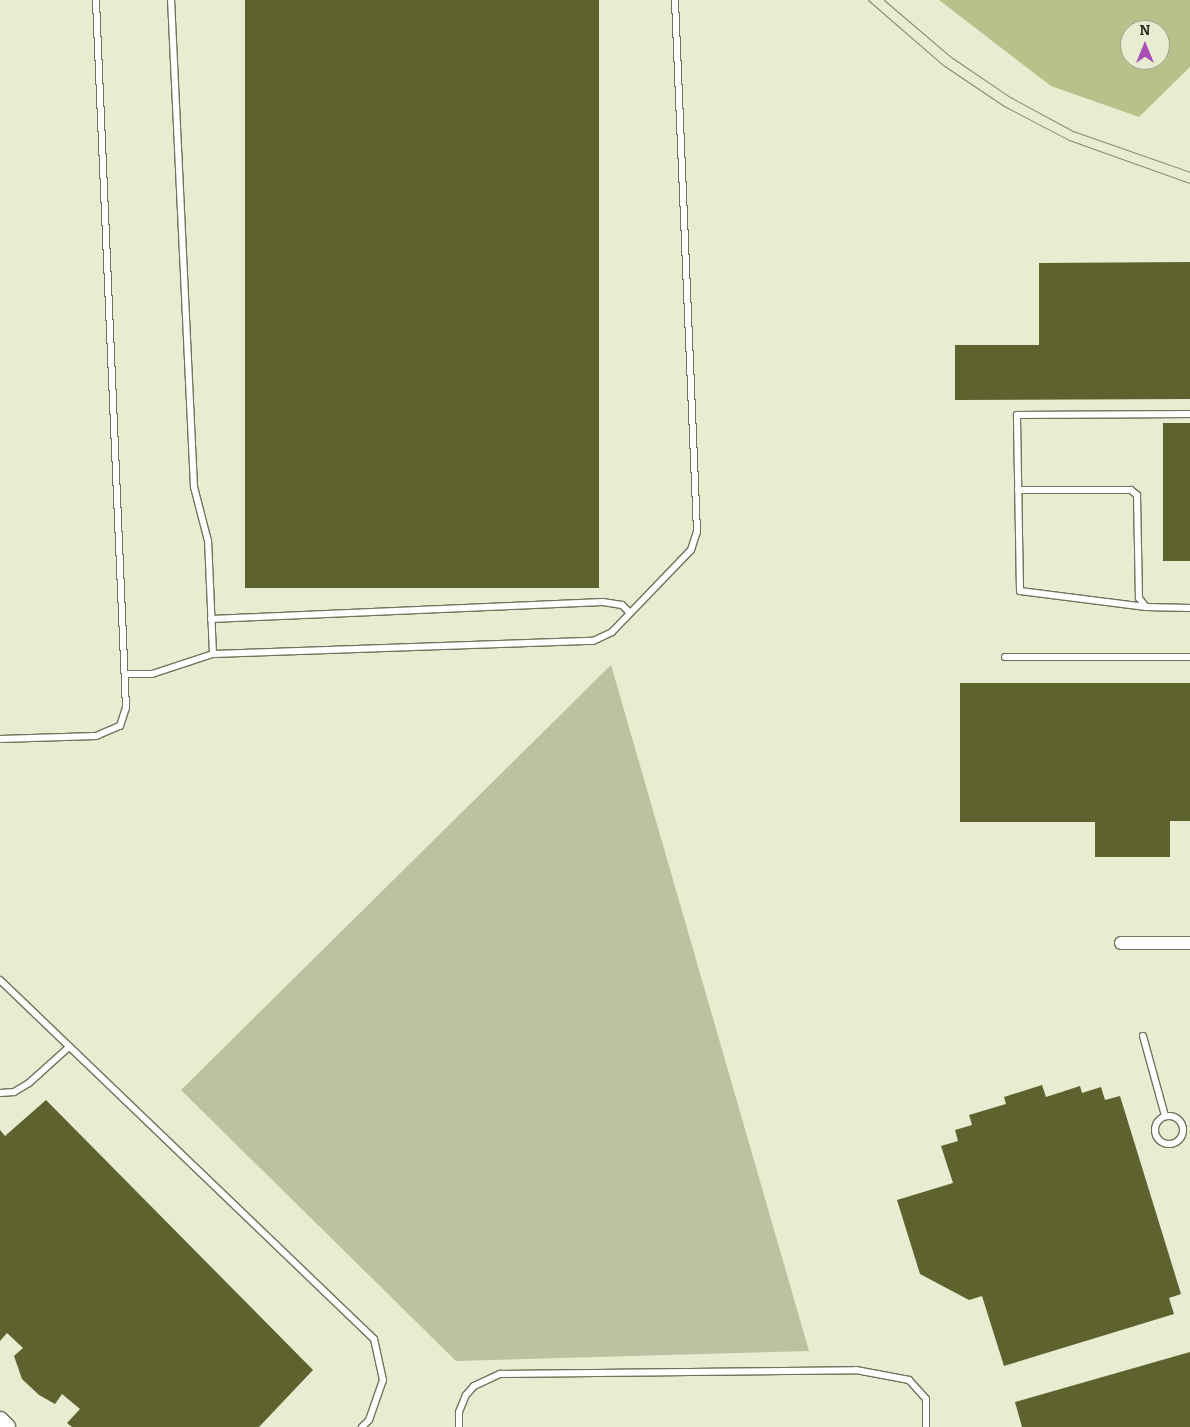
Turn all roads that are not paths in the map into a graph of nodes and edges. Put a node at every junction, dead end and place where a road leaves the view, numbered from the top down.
1 (96, 0) edge
2 (171, 0) edge
3 (675, 0) edge
4 (1190, 414) edge
5 (1018, 490) junction
6 (1146, 607) junction
7 (1190, 608) edge
8 (630, 613) junction
9 (211, 619) junction
10 (213, 654) junction
11 (1005, 658) dead end
12 (1190, 658) edge
13 (127, 674) junction
14 (0, 738) edge
15 (1121, 943) dead end
16 (1190, 944) edge
17 (0, 980) edge
18 (1143, 1036) dead end
19 (69, 1047) junction
20 (0, 1093) edge
21 (1164, 1116) junction
22 (0, 1420) edge
23 (7, 1427) edge
24 (362, 1427) edge
25 (459, 1427) edge
26 (926, 1427) edge

1 - 13 lane
2 - 9 lane
3 - 8 lane
4 - 5 lane
5 - 6 lane
5 - 6 lane
6 - 7 lane
8 - 9 lane
8 - 10 lane
9 - 10 lane
10 - 13 lane
11 - 12 lane
13 - 14 lane
15 - 16 street
17 - 19 lane
18 - 21 lane
19 - 20 lane
19 - 24 lane
21 - 21 lane
22 - 23 street
25 - 26 lane

